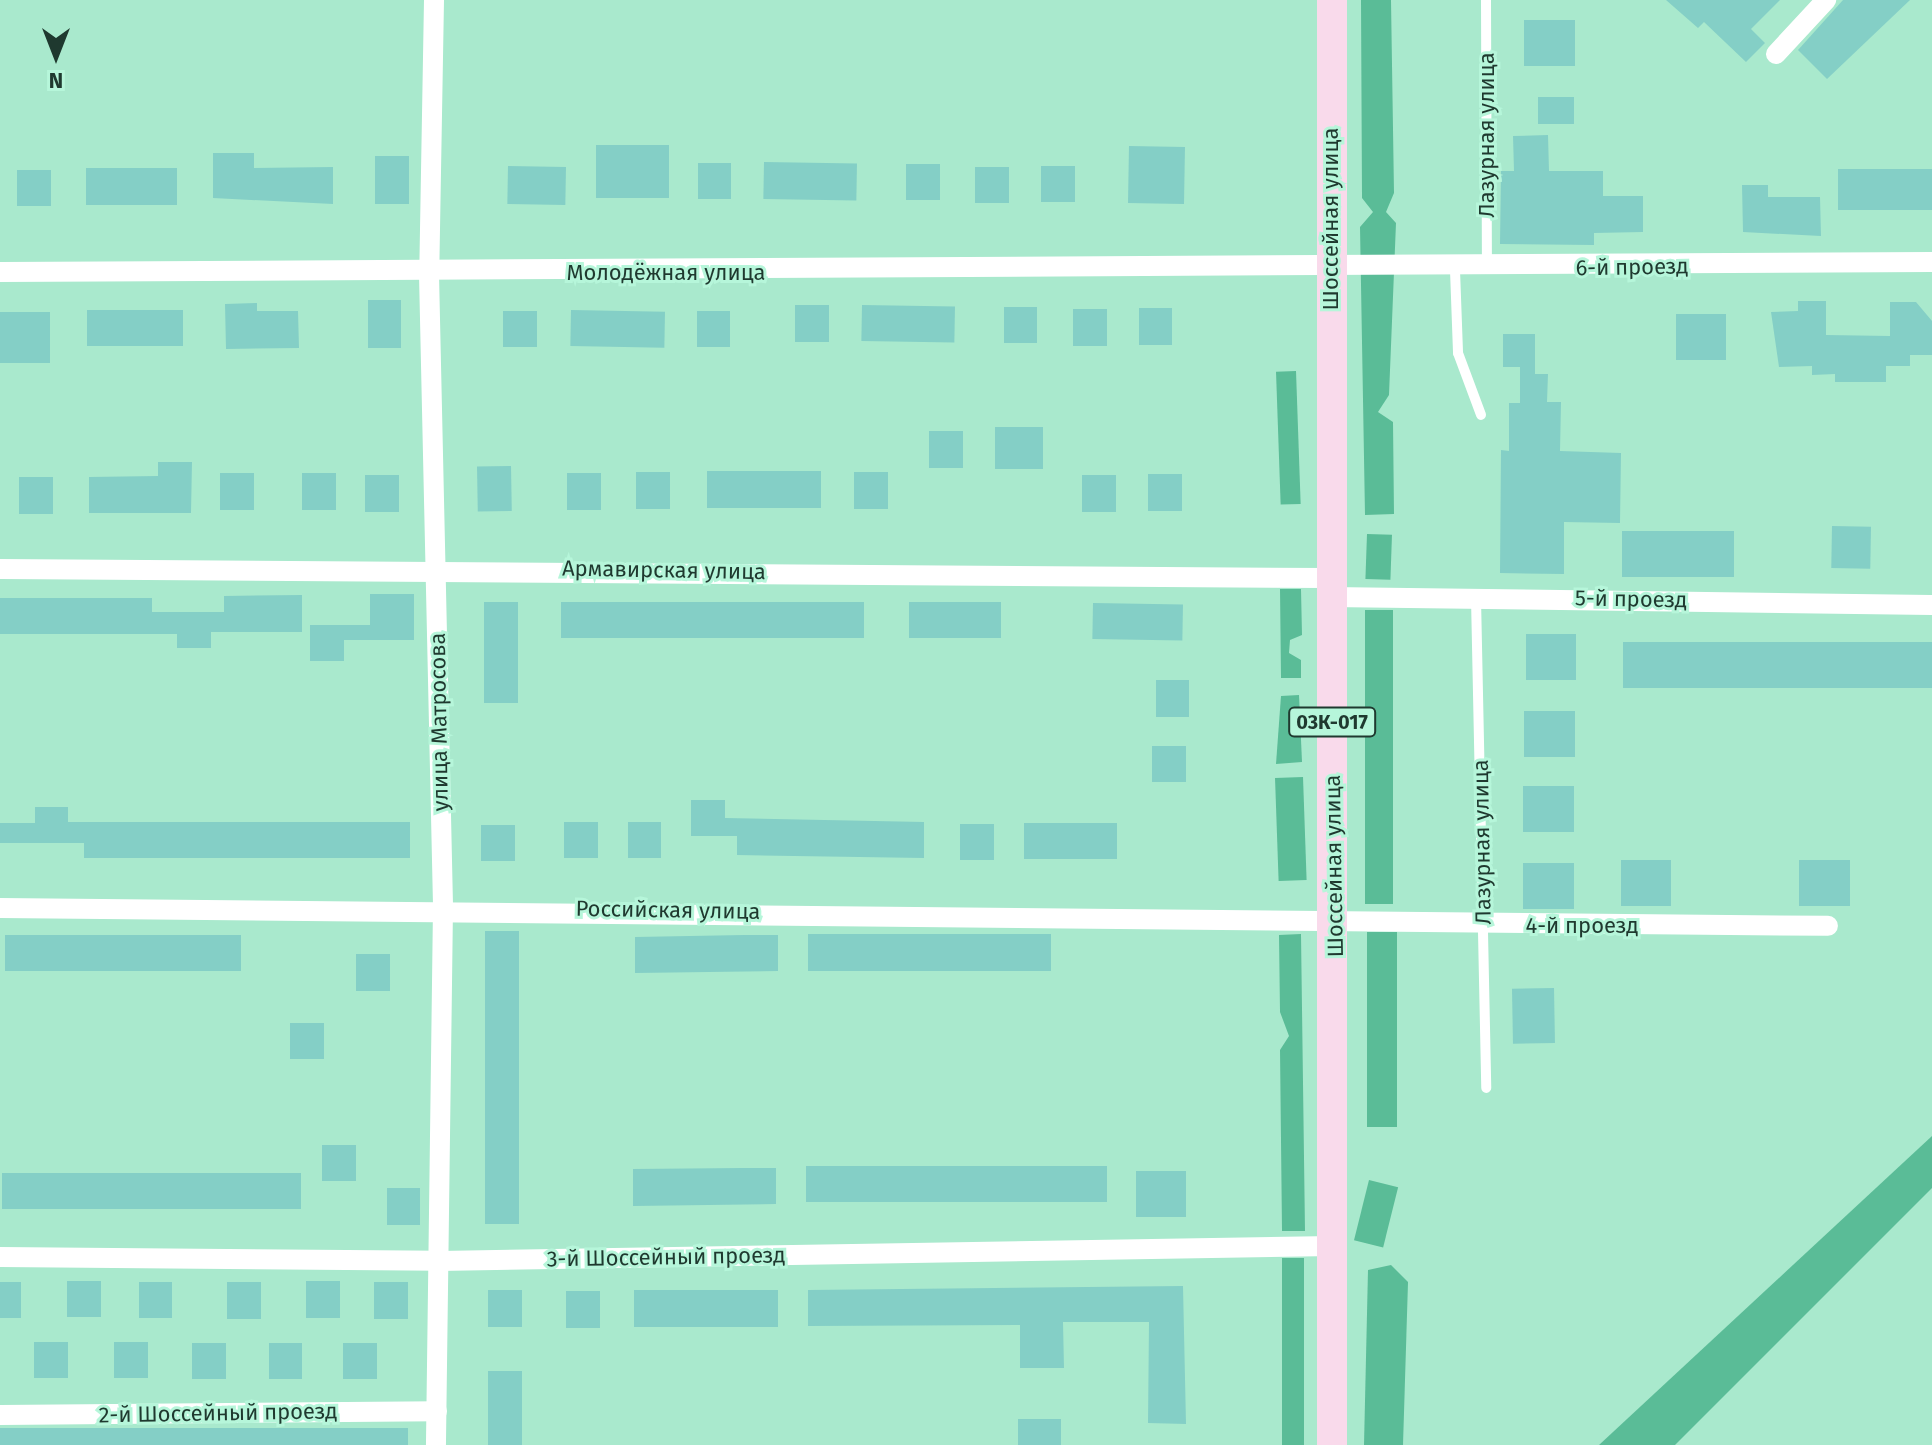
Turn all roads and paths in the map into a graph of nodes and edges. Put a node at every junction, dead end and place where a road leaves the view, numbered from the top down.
1 (434, 0) edge
2 (1332, 0) edge
3 (1486, 0) edge
4 (1826, 0) edge
5 (1776, 54) dead end
6 (1932, 262) edge
7 (1331, 269) junction
8 (1455, 270) junction
9 (1487, 270) junction
10 (0, 272) edge
11 (429, 274) junction
12 (1481, 415) dead end
13 (435, 568) junction
14 (0, 569) edge
15 (1329, 587) junction
16 (1476, 596) junction
17 (1932, 605) edge
18 (443, 907) junction
19 (0, 908) edge
20 (1336, 917) junction
21 (1484, 926) junction
22 (1828, 926) dead end
23 (1486, 1088) dead end
24 (1333, 1246) junction
25 (0, 1257) edge
26 (439, 1261) junction
27 (437, 1411) junction
28 (0, 1415) edge
29 (436, 1445) edge
30 (1332, 1445) edge

1 - 11 street, улица Матросова
2 - 7 main road, Шоссейная улица / 03К-017
3 - 9 lane, Лазурная улица
4 - 5 street
6 - 9 street, 6-й проезд
7 - 8 street, 6-й проезд
7 - 11 street, Молодёжная улица
7 - 15 main road, Шоссейная улица / 03К-017
8 - 9 street, 6-й проезд
8 - 12 lane
10 - 11 street, Молодёжная улица
11 - 13 street, улица Матросова
13 - 14 street, Армавирская улица
13 - 15 street, Армавирская улица
13 - 18 street, улица Матросова
15 - 16 street, 5-й проезд
15 - 20 main road, Шоссейная улица / 03К-017
16 - 17 street, 5-й проезд
16 - 21 lane, Лазурная улица
18 - 19 street, Российская улица
18 - 20 street, Российская улица
18 - 26 street, улица Матросова
20 - 21 street, 4-й проезд
20 - 24 main road, Шоссейная улица / 03К-017
21 - 22 street, 4-й проезд
21 - 23 lane, Лазурная улица
24 - 26 street, 3-й Шоссейный проезд
24 - 30 main road, Шоссейная улица / 03К-017
25 - 26 street, 3-й Шоссейный проезд
26 - 27 street, улица Матросова
27 - 28 street, 2-й Шоссейный проезд
27 - 29 street, улица Матросова

